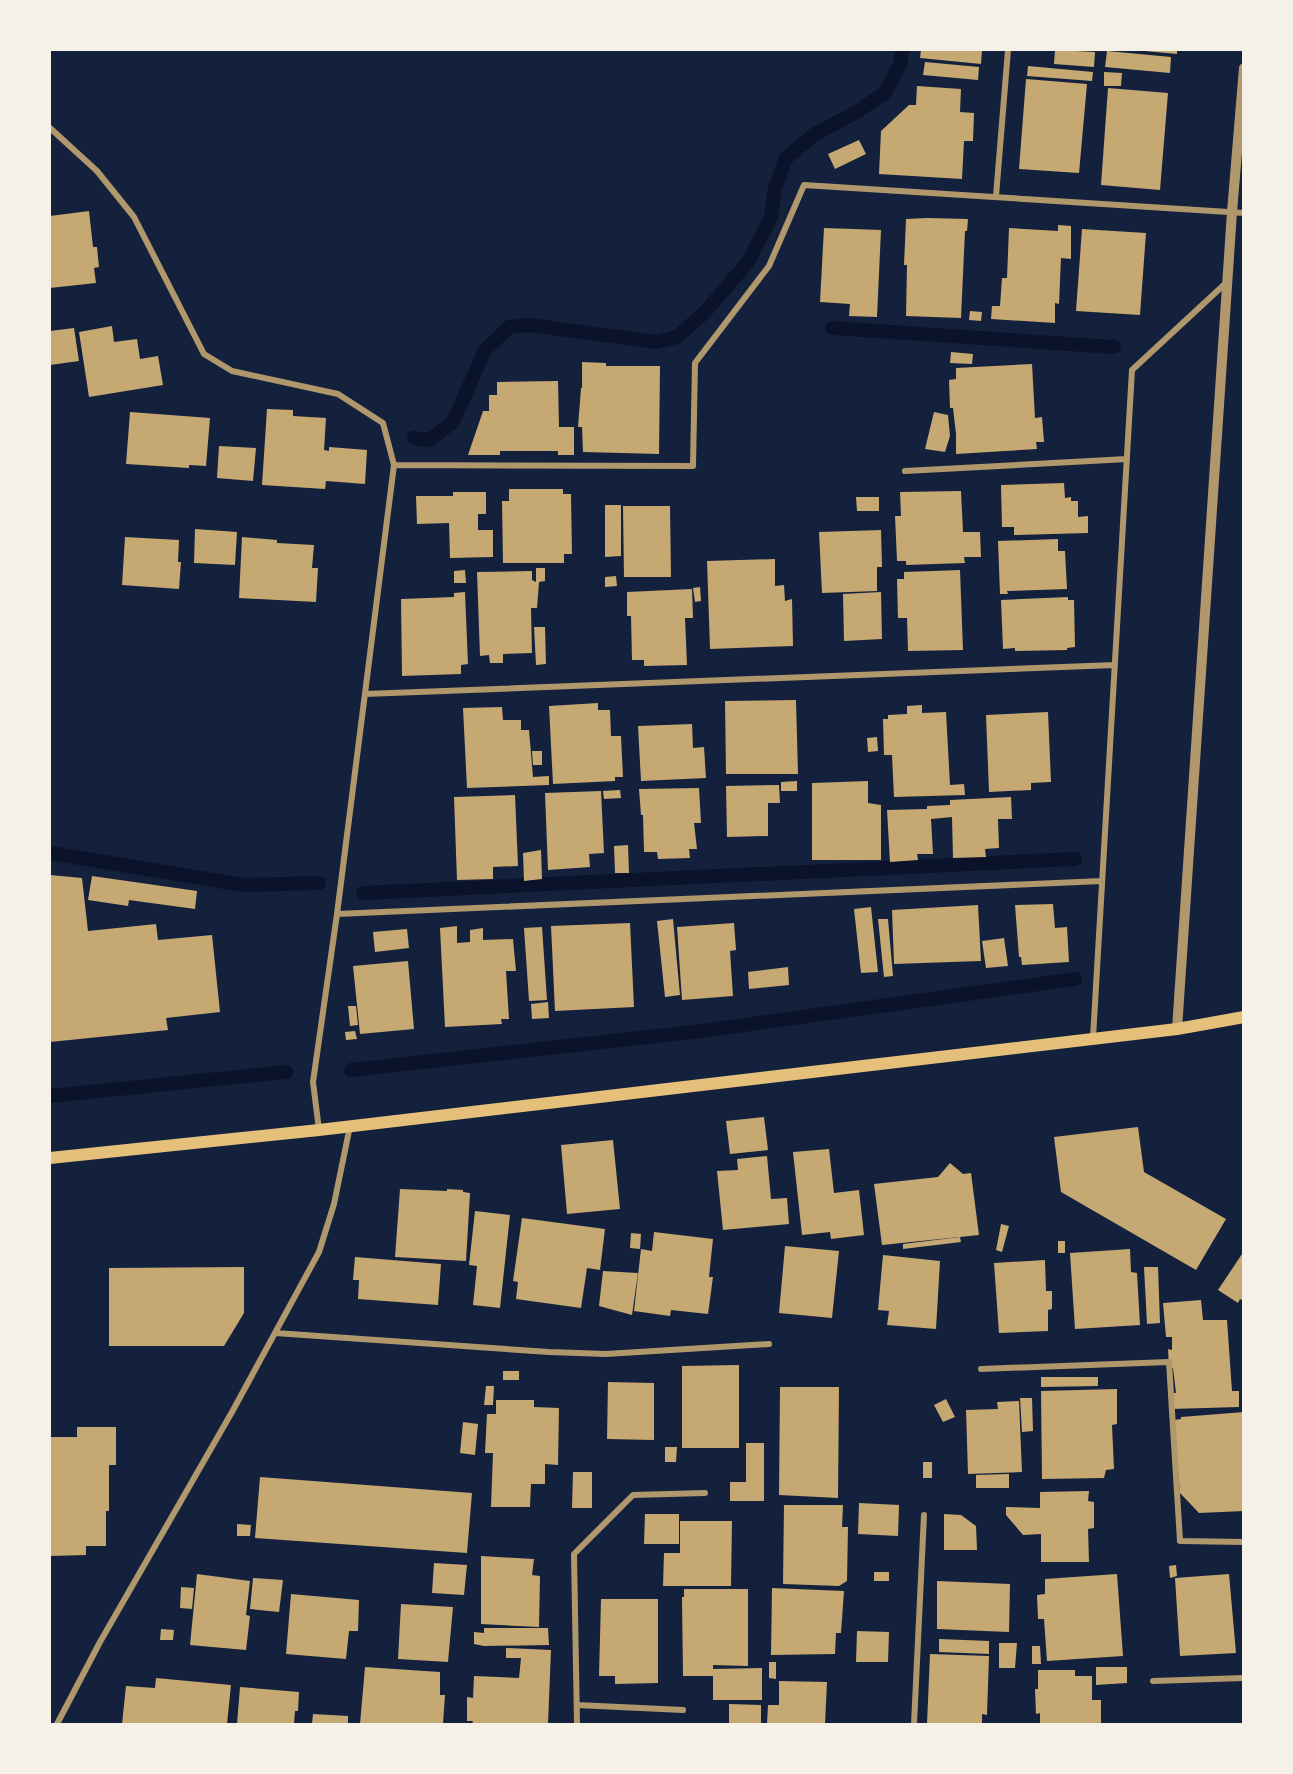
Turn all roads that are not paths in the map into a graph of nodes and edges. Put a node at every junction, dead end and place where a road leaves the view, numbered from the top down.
1 (1008, 50) edge
2 (1244, 68) edge
3 (50, 128) edge
4 (996, 196) junction
5 (1232, 212) junction
6 (1244, 213) edge
7 (1227, 282) junction
8 (1127, 459) junction
9 (394, 465) junction
10 (905, 471) dead end
11 (1115, 665) junction
12 (365, 694) junction
13 (1102, 881) junction
14 (337, 914) junction
15 (1244, 1017) edge
16 (1177, 1029) junction
17 (1093, 1039) junction
18 (350, 1126) junction
19 (319, 1130) junction
20 (50, 1158) edge
21 (275, 1333) junction
22 (769, 1344) dead end
23 (981, 1369) dead end
24 (705, 1493) dead end
25 (924, 1515) dead end
26 (1244, 1542) edge
27 (1244, 1678) edge
28 (1154, 1681) dead end
29 (577, 1705) junction
30 (683, 1710) dead end
31 (57, 1725) edge
32 (577, 1725) edge
33 (914, 1725) edge

1 - 4 street
2 - 5 street
3 - 9 street
4 - 5 street
4 - 9 street
5 - 6 street
5 - 7 street
7 - 8 street
7 - 16 street
8 - 10 street
8 - 11 street
9 - 12 street
11 - 12 street
11 - 13 street
12 - 14 street
13 - 14 street
13 - 17 street
14 - 19 street
15 - 16 main road
16 - 17 main road
17 - 18 main road
18 - 19 main road
18 - 21 street
19 - 20 main road
21 - 22 street
21 - 31 street
23 - 26 street
24 - 29 street
25 - 33 street
27 - 28 street
29 - 30 street
29 - 32 street

